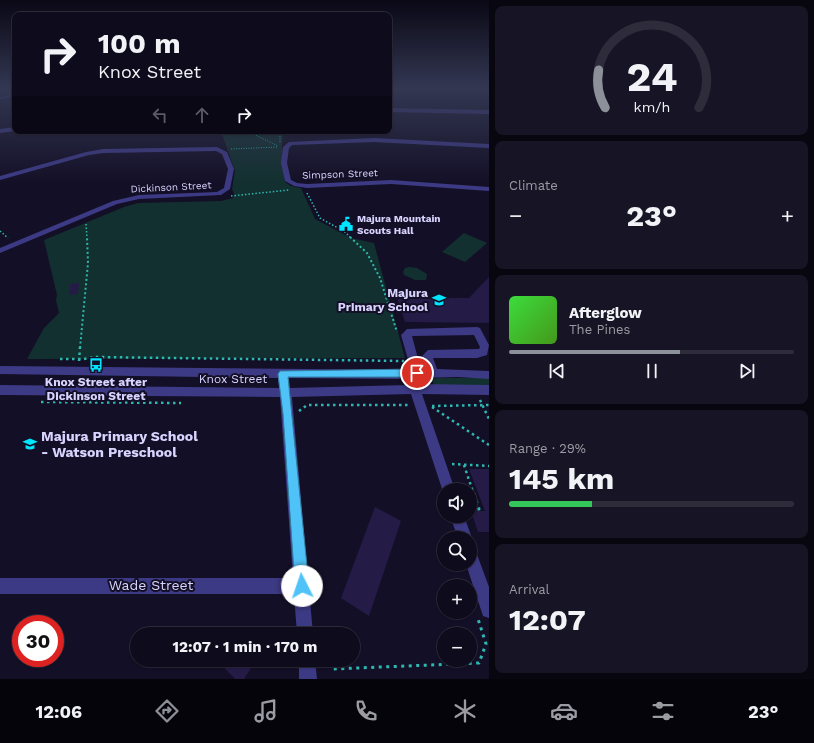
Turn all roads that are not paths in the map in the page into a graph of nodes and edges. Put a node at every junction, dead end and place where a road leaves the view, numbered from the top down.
1 (12, 129) edge
2 (0, 131) edge
3 (489, 146) edge
4 (0, 178) edge
5 (489, 189) edge
6 (0, 234) edge
7 (8, 247) junction
8 (0, 251) edge
9 (0, 370) edge
10 (283, 374) junction
11 (414, 374) junction
12 (434, 374) junction
13 (489, 375) edge
14 (415, 389) junction
15 (0, 390) edge
16 (489, 390) edge
17 (285, 392) junction
18 (446, 483) edge
19 (474, 571) edge
20 (0, 586) edge
21 (302, 586) junction
22 (483, 613) edge
23 (305, 627) edge
24 (307, 667) edge
25 (308, 679) edge

1 - 2 street
3 - 5 street, Simpson Street
4 - 7 street, Dickinson Street
6 - 7 street
7 - 8 street, Dickinson Street
9 - 10 street, Knox Street
10 - 11 street, Knox Street
10 - 17 street
11 - 12 street, Knox Street
11 - 12 street
11 - 14 street
12 - 13 street, Knox Street
14 - 16 street, Knox Street
14 - 17 street, Knox Street
14 - 18 street
15 - 17 street, Knox Street
17 - 21 street
19 - 22 street
20 - 21 street, Wade Street
21 - 23 street
24 - 25 street

